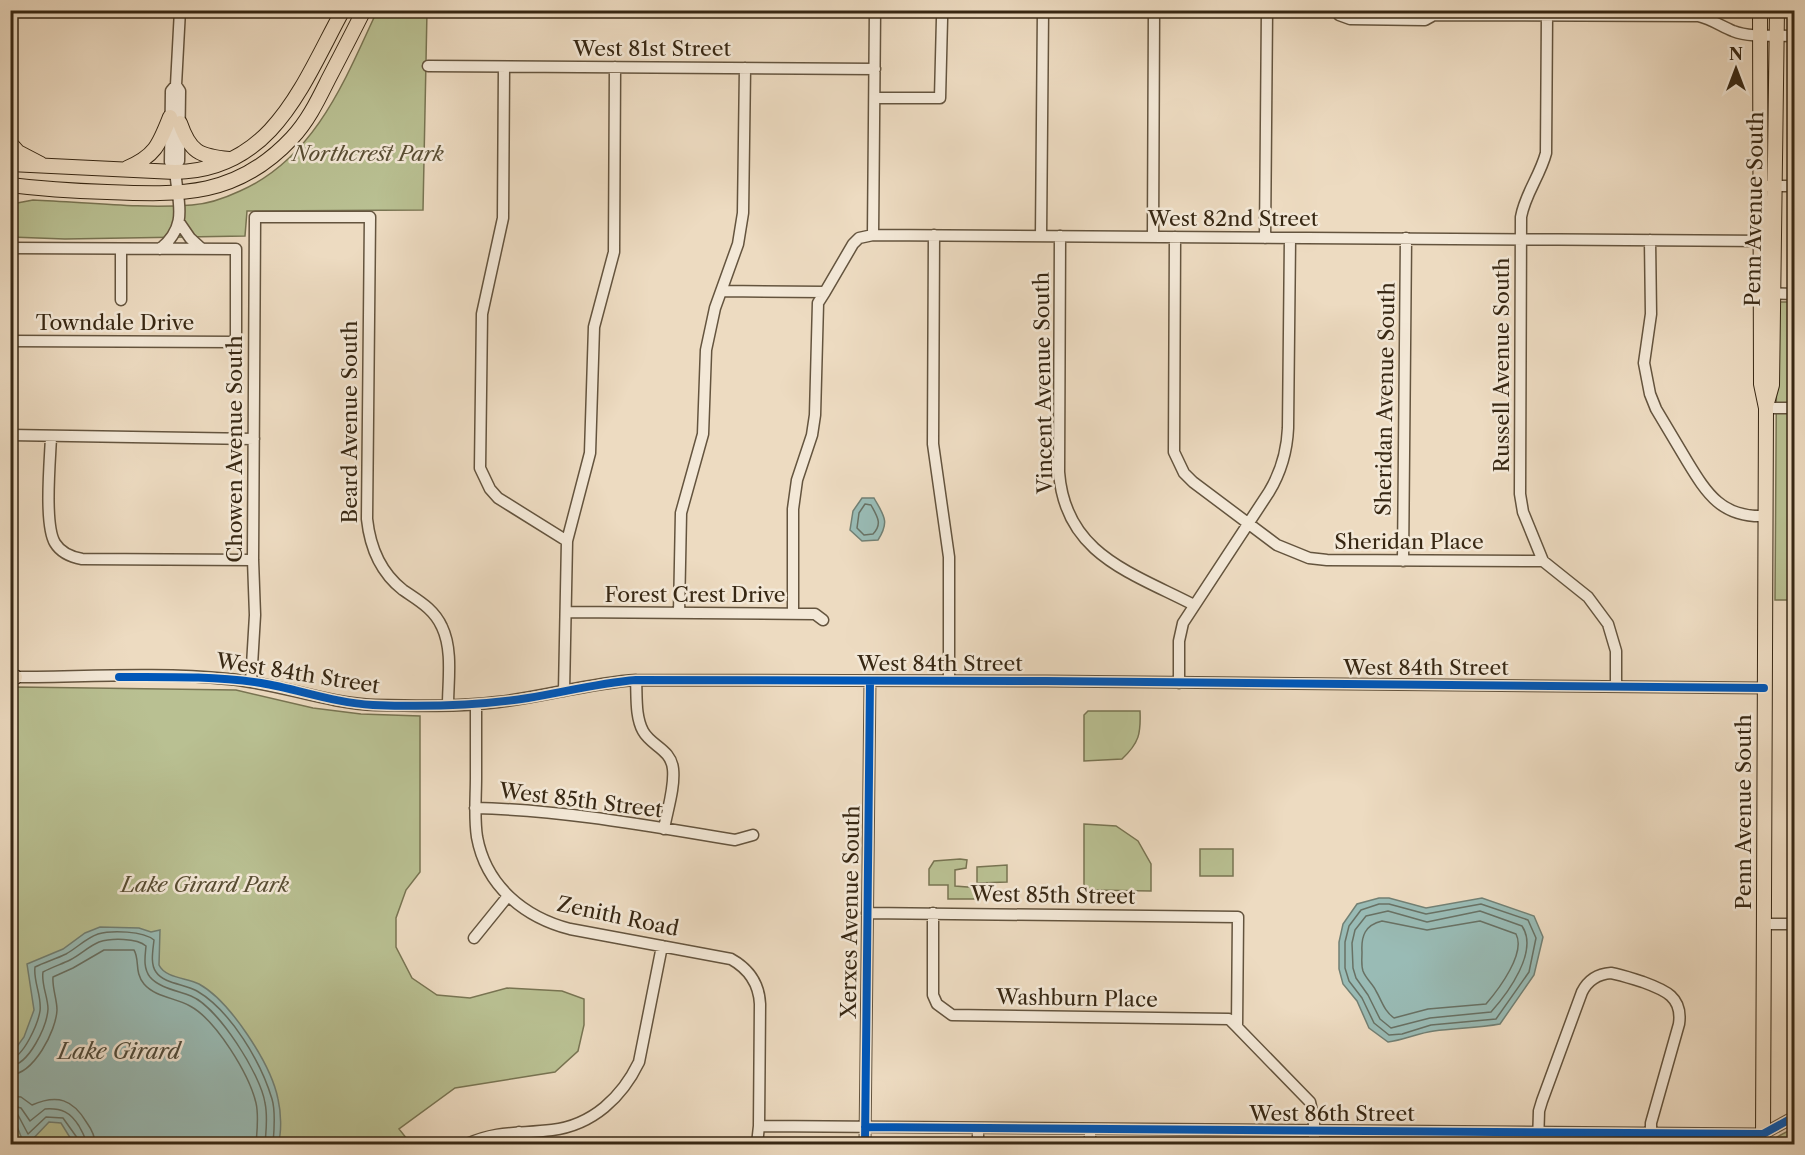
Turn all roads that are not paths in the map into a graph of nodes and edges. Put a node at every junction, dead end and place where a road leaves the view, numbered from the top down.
1 (180, 10) edge
2 (343, 10) edge
3 (364, 10) edge
4 (875, 10) edge
5 (1043, 10) edge
6 (1154, 10) edge
7 (1267, 10) edge
8 (1336, 10) edge
9 (1760, 10) edge
10 (1777, 10) edge
11 (1434, 13) edge
12 (1545, 13) edge
13 (1656, 13) edge
14 (942, 19) dead end
15 (1760, 34) junction
16 (1777, 36) junction
17 (1794, 36) edge
18 (428, 66) dead end
19 (504, 67) junction
20 (615, 67) junction
21 (745, 68) junction
22 (875, 69) junction
23 (875, 98) junction
24 (175, 120) junction
25 (10, 143) edge
26 (231, 159) junction
27 (10, 164) edge
28 (46, 166) junction
29 (175, 169) junction
30 (122, 170) junction
31 (10, 185) edge
32 (1760, 186) junction
33 (1774, 186) junction
34 (1794, 186) edge
35 (28, 187) junction
36 (178, 193) junction
37 (10, 196) edge
38 (255, 217) joint
39 (179, 222) junction
40 (873, 235) junction
41 (934, 235) junction
42 (1041, 236) junction
43 (1060, 236) junction
44 (1153, 237) junction
45 (1175, 237) junction
46 (1265, 238) junction
47 (1290, 238) junction
48 (1406, 238) junction
49 (1521, 240) junction
50 (1650, 240) junction
51 (1759, 241) junction
52 (1774, 242) junction
53 (10, 248) edge
54 (121, 249) junction
55 (160, 249) junction
56 (202, 249) junction
57 (722, 291) junction
58 (825, 291) junction
59 (1767, 293) junction
60 (1794, 294) edge
61 (121, 300) dead end
62 (10, 341) edge
63 (1766, 408) junction
64 (1794, 408) edge
65 (10, 435) edge
66 (51, 437) junction
67 (254, 439) junction
68 (1765, 516) junction
69 (1248, 524) junction
70 (567, 541) junction
71 (253, 560) junction
72 (1403, 561) junction
73 (1543, 561) junction
74 (1194, 605) junction
75 (566, 612) junction
76 (678, 613) junction
77 (793, 614) junction
78 (823, 620) dead end
79 (12, 677) edge
80 (636, 680) junction
81 (870, 681) junction
82 (949, 681) junction
83 (251, 682) junction
84 (1179, 683) junction
85 (1616, 687) junction
86 (1764, 688) junction
87 (564, 691) junction
88 (476, 704) junction
89 (448, 705) junction
90 (476, 808) junction
91 (664, 829) junction
92 (753, 835) dead end
93 (508, 896) junction
94 (867, 913) junction
95 (933, 913) junction
96 (1764, 924) junction
97 (1794, 924) edge
98 (474, 938) dead end
99 (662, 946) junction
100 (1237, 1027) junction
101 (1794, 1117) edge
102 (759, 1126) junction
103 (866, 1127) junction
104 (978, 1128) junction
105 (1090, 1129) junction
106 (1314, 1131) junction
107 (519, 1132) junction
108 (1427, 1132) junction
109 (1538, 1132) junction
110 (1651, 1139) edge
111 (1763, 1139) edge
112 (466, 1144) edge
113 (519, 1144) edge
114 (757, 1144) edge
115 (866, 1144) edge
116 (978, 1144) edge
117 (1090, 1144) edge
118 (1314, 1144) edge
119 (1427, 1144) edge
120 (1538, 1144) edge

1 - 24 street
2 - 26 main road
3 - 36 main road
4 - 22 street
5 - 42 street
6 - 44 street
7 - 46 street
8 - 11 street
9 - 15 main road, Penn Avenue South
10 - 16 main road, Penn Avenue South
11 - 12 street
12 - 13 street
12 - 49 street, Russell Avenue South
13 - 15 street
14 - 23 street
15 - 16 street
15 - 32 main road, Penn Avenue South
16 - 17 street
16 - 33 main road, Penn Avenue South
18 - 19 street, West 81st Street
19 - 20 street, West 81st Street
19 - 70 street
20 - 21 street, West 81st Street
20 - 70 street
21 - 22 street, West 81st Street
21 - 57 street
22 - 23 street
23 - 40 street
24 - 26 main road
24 - 29 street
24 - 30 main road
25 - 28 main road
26 - 29 main road
27 - 28 main road
28 - 30 main road
29 - 30 main road
29 - 36 street
31 - 35 main road
32 - 33 street
32 - 51 main road, Penn Avenue South
33 - 34 street
33 - 52 main road, Penn Avenue South
35 - 36 main road
35 - 37 main road
36 - 39 street
38 - 67 street, Chowen Avenue South
38 - 89 street, Beard Avenue South
39 - 55 street
39 - 56 street
40 - 41 street, West 82nd Street
40 - 58 street
41 - 42 street, West 82nd Street
41 - 82 street
42 - 43 street, West 82nd Street
43 - 44 street, West 82nd Street
43 - 74 street, Vincent Avenue South
44 - 45 street, West 82nd Street
45 - 46 street, West 82nd Street
45 - 69 street, Sheridan Place
46 - 47 street, West 82nd Street
47 - 48 street, West 82nd Street
47 - 69 street
48 - 49 street, West 82nd Street
48 - 72 street, Sheridan Avenue South
49 - 50 street, West 82nd Street
49 - 73 street, Russell Avenue South
50 - 51 street, West 82nd Street
50 - 68 street
51 - 52 street, West 82nd Street
51 - 59 main road, Penn Avenue South
52 - 59 main road, Penn Avenue South
53 - 54 street, Towndale Drive
54 - 55 street, Towndale Drive
54 - 61 street
55 - 56 street, Towndale Drive
56 - 62 street, Towndale Drive
57 - 58 street
57 - 76 street
58 - 77 street
59 - 60 street
59 - 63 main road, Penn Avenue South
63 - 64 street
63 - 68 main road, Penn Avenue South
65 - 66 street
66 - 67 street
66 - 71 street
67 - 71 street, Chowen Avenue South
68 - 86 main road, Penn Avenue South
69 - 72 street, Sheridan Place
69 - 74 street
70 - 75 street
71 - 83 street, Chowen Avenue South
72 - 73 street, Sheridan Place
73 - 85 street, Russell Avenue South
74 - 84 street
75 - 76 street, Forest Crest Drive
75 - 87 street
76 - 77 street, Forest Crest Drive
77 - 78 street, Forest Crest Drive
79 - 83 street, West 84th Street
80 - 81 street, West 84th Street
80 - 87 street, West 84th Street
80 - 91 street
81 - 82 street, West 84th Street
81 - 94 street, Xerxes Avenue South
82 - 84 street, West 84th Street
83 - 89 street, West 84th Street
84 - 85 street, West 84th Street
85 - 86 street, West 84th Street
86 - 96 main road, Penn Avenue South
87 - 88 street, West 84th Street
88 - 89 street, West 84th Street
88 - 90 street, Zenith Road
90 - 91 street, West 85th Street
90 - 93 street, Zenith Road
91 - 92 street, West 85th Street
93 - 98 street
93 - 99 street, Zenith Road
94 - 95 street, West 85th Street
94 - 103 street, Xerxes Avenue South
95 - 100 street, Washburn Place
95 - 100 street, West 85th Street
96 - 97 street
96 - 111 main road, Penn Avenue South
99 - 102 street, Zenith Road
99 - 107 street
100 - 106 street
101 - 111 street, West 86th Street
102 - 103 street, West 86th Street
102 - 114 street, Zenith Road
103 - 104 street, West 86th Street
103 - 115 street, Xerxes Avenue South
104 - 105 street, West 86th Street
104 - 116 street
105 - 106 street, West 86th Street
105 - 117 street
106 - 108 street, West 86th Street
106 - 118 street
107 - 112 street
107 - 113 street
108 - 109 street, West 86th Street
108 - 119 street
109 - 110 street, West 86th Street
109 - 110 street
109 - 120 street
110 - 111 street, West 86th Street

